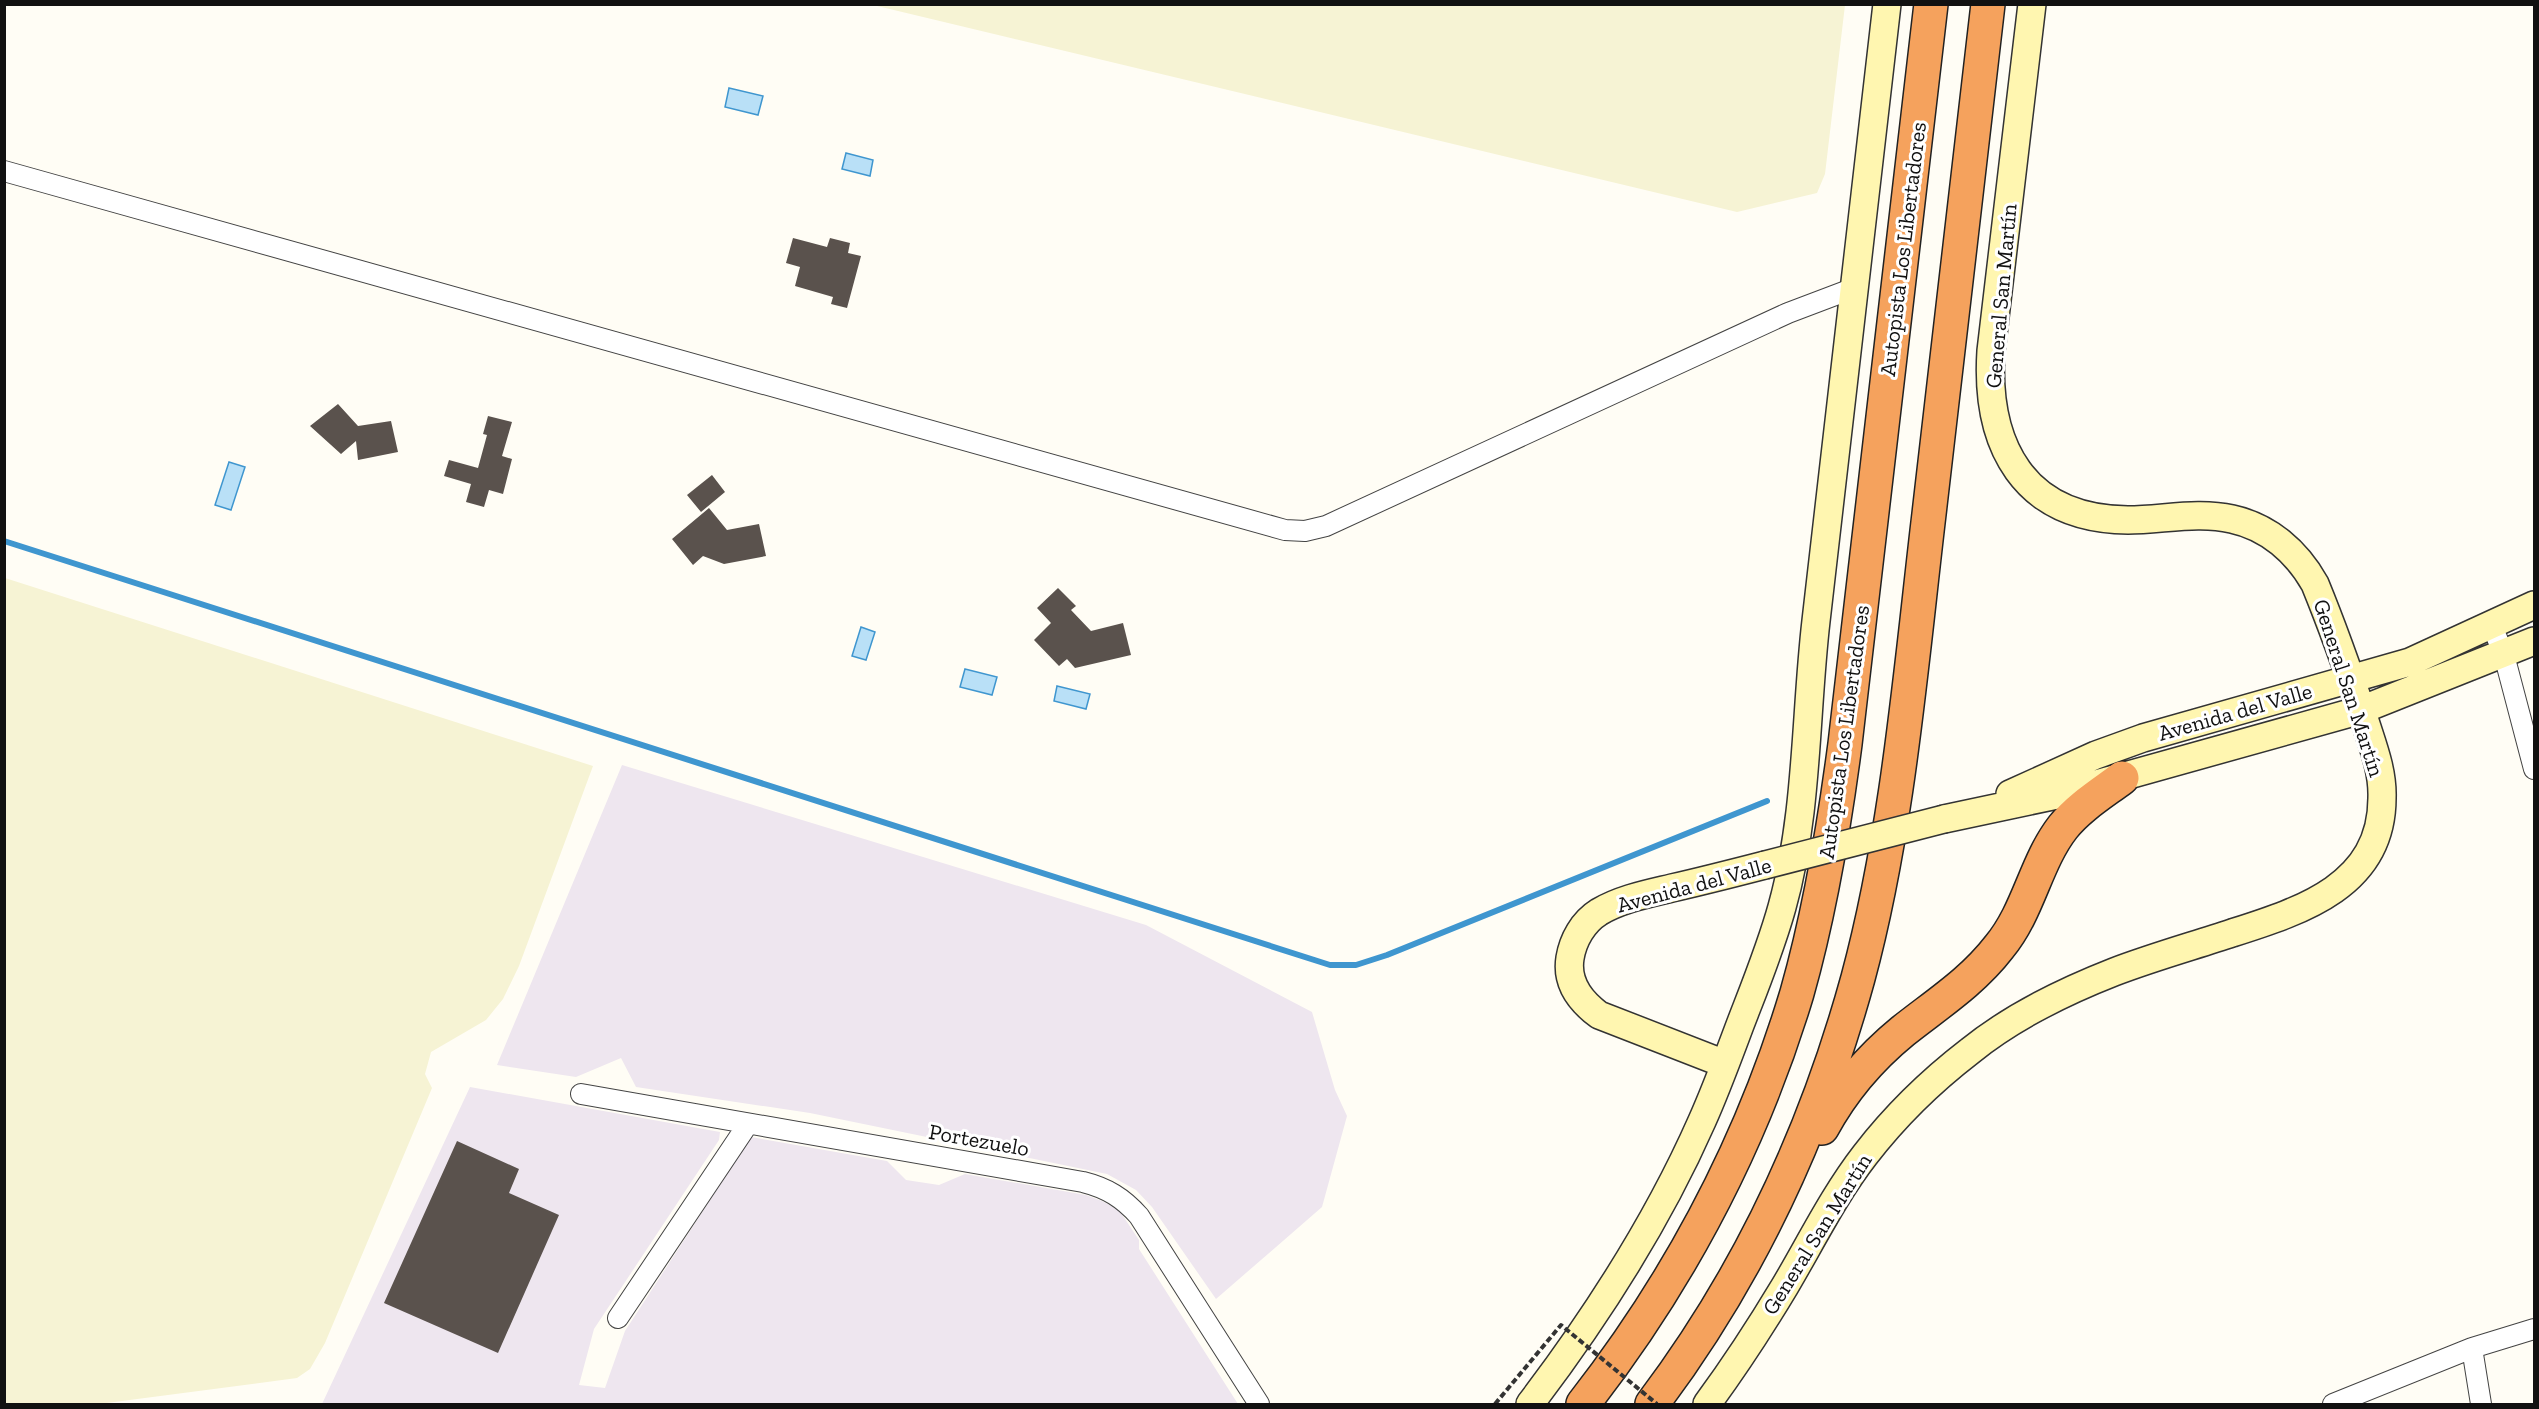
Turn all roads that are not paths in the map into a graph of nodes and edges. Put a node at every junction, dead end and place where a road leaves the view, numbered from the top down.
1 (1887, 4) edge
2 (1931, 4) edge
3 (1988, 4) edge
4 (2032, 4) edge
5 (4, 171) edge
6 (1854, 288) junction
7 (2531, 607) edge
8 (2492, 626) junction
9 (2534, 641) edge
10 (2504, 655) junction
11 (2350, 678) junction
12 (2361, 710) junction
13 (2535, 769) edge
14 (2122, 778) junction
15 (1971, 812) junction
16 (1725, 1064) junction
17 (581, 1094) dead end
18 (747, 1124) junction
19 (1764, 1225) junction
20 (618, 1318) dead end
21 (2535, 1329) edge
22 (2472, 1348) junction
23 (1259, 1404) edge
24 (1530, 1404) edge
25 (1583, 1404) edge
26 (1654, 1404) edge
27 (1707, 1404) edge
28 (2333, 1404) edge
29 (2481, 1404) edge

1 - 6 street
2 - 25 highway, Autopista Los Libertadores
3 - 19 highway
4 - 11 street, General San Martín
5 - 6 street
6 - 16 street
7 - 8 street, Avenida del Valle
7 - 9 street
8 - 10 street
8 - 11 street, Avenida del Valle
9 - 10 street, Avenida del Valle
10 - 12 street, Avenida del Valle
10 - 13 street
11 - 12 street, General San Martín
11 - 15 street, Avenida del Valle
12 - 14 street, Avenida del Valle
12 - 27 street, General San Martín
14 - 15 street, Avenida del Valle
14 - 19 highway
15 - 16 street, Avenida del Valle, bridge
16 - 24 street
17 - 18 street, Portezuelo
18 - 20 street
18 - 23 street, Portezuelo
19 - 26 highway
21 - 22 street
22 - 28 street
22 - 29 street

